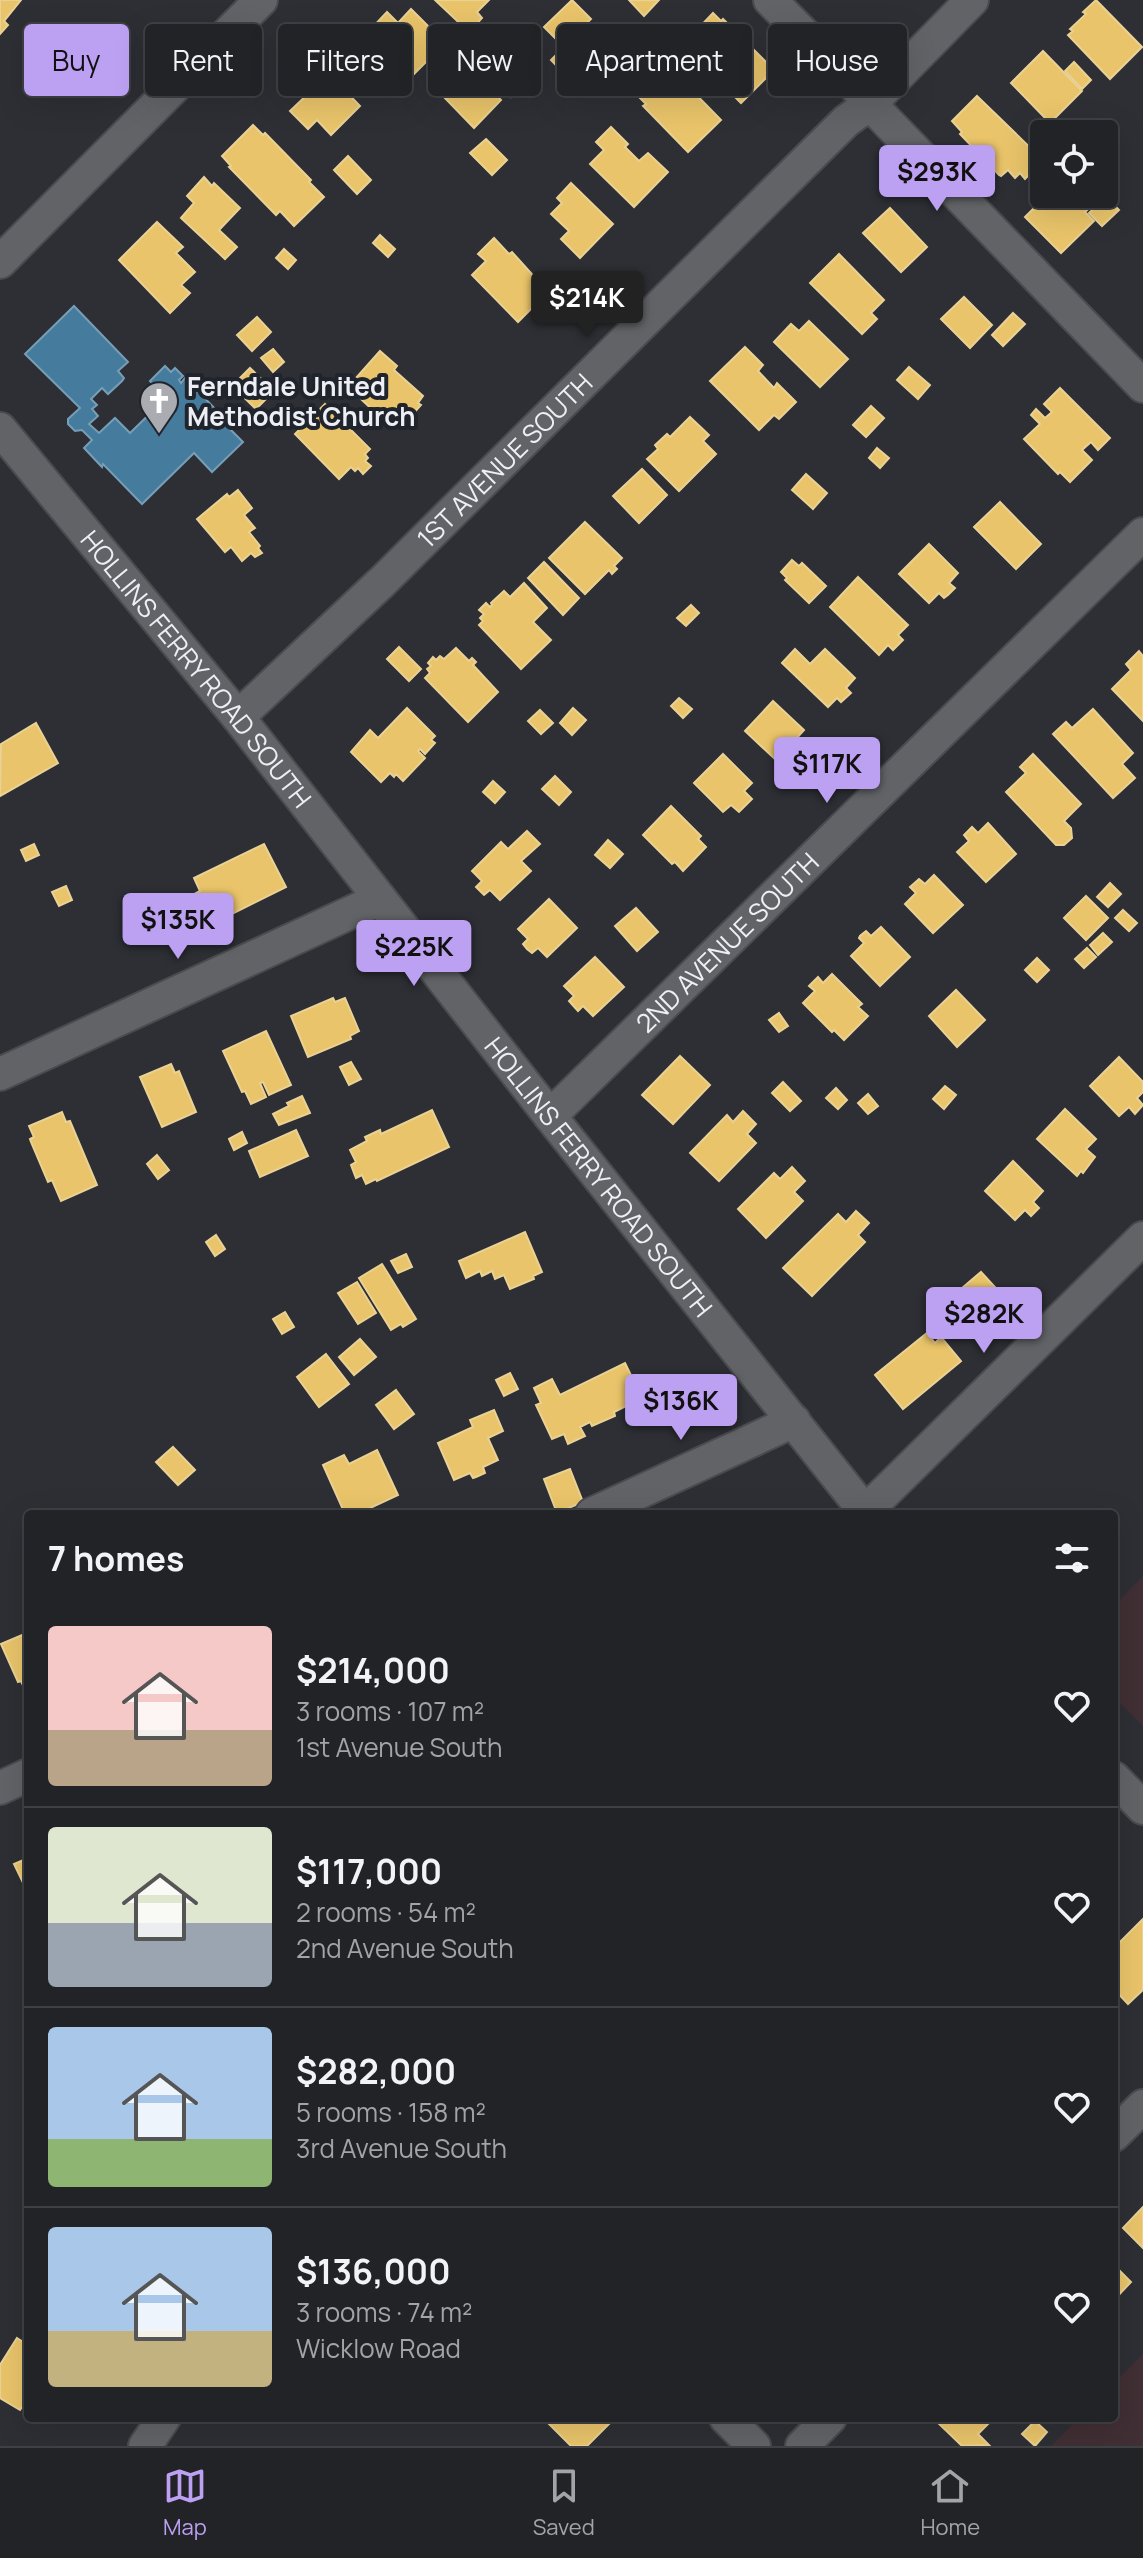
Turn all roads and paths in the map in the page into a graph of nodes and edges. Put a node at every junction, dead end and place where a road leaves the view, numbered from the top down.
1 (261, 0) edge
2 (770, 0) edge
3 (972, 0) edge
4 (870, 104) junction
5 (0, 262) edge
6 (1143, 386) edge
7 (0, 429) edge
8 (1143, 534) edge
9 (238, 717) junction
10 (380, 899) junction
11 (0, 1074) edge
12 (550, 1116) junction
13 (1143, 1238) edge
14 (794, 1421) junction
15 (601, 1510) edge
16 (864, 1510) edge
17 (869, 1510) edge
18 (24, 1777) edge
19 (1118, 1782) edge
20 (0, 1788) edge
21 (1143, 1808) edge
22 (1143, 2106) edge
23 (1118, 2131) edge
24 (161, 2422) edge
25 (730, 2422) edge
26 (826, 2422) edge
27 (145, 2446) edge
28 (754, 2446) edge
29 (802, 2446) edge

1 - 5 street
2 - 4 street
3 - 4 street, 1ST AVENUE SOUTH
4 - 6 street
4 - 9 street, 1ST AVENUE SOUTH
7 - 9 street, HOLLINS FERRY ROAD SOUTH
8 - 12 street, 2ND AVENUE SOUTH
9 - 10 street, HOLLINS FERRY ROAD SOUTH
10 - 11 street
10 - 12 street, HOLLINS FERRY ROAD SOUTH
12 - 14 street, HOLLINS FERRY ROAD SOUTH
13 - 17 street
14 - 15 street
14 - 16 street, HOLLINS FERRY ROAD SOUTH
18 - 20 street
19 - 21 street
22 - 23 street
24 - 27 street
25 - 28 street
26 - 29 street

